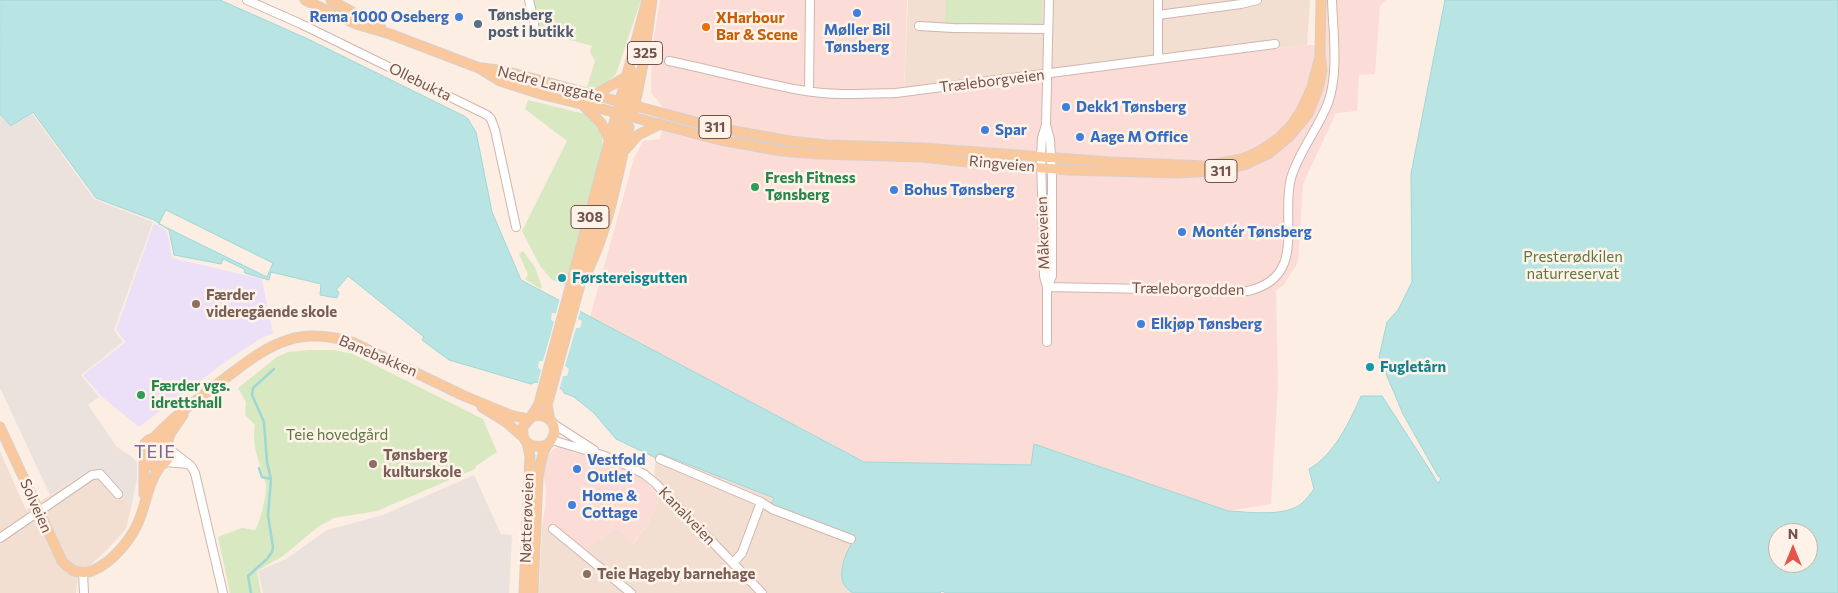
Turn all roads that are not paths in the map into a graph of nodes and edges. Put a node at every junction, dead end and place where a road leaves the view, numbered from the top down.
1 (247, 0) edge
2 (306, 0) edge
3 (529, 0) edge
4 (647, 0) edge
5 (652, 0) edge
6 (810, 0) edge
7 (1049, 0) edge
8 (1158, 0) edge
9 (1256, 0) edge
10 (1320, 0) edge
11 (1332, 0) edge
12 (333, 1) edge
13 (326, 11) junction
14 (1158, 15) junction
15 (918, 26) dead end
16 (1048, 29) junction
17 (390, 34) junction
18 (534, 34) dead end
19 (1275, 44) dead end
20 (1320, 55) junction
21 (1158, 59) junction
22 (632, 61) junction
23 (669, 62) dead end
24 (479, 68) junction
25 (1047, 74) junction
26 (626, 76) junction
27 (809, 91) junction
28 (594, 94) junction
29 (628, 104) junction
30 (584, 106) junction
31 (625, 115) junction
32 (660, 124) junction
33 (1046, 124) junction
34 (610, 142) junction
35 (625, 150) junction
36 (1041, 156) junction
37 (1051, 157) junction
38 (1041, 168) junction
39 (1052, 169) junction
40 (516, 226) dead end
41 (581, 281) junction
42 (1047, 287) junction
43 (574, 292) junction
44 (1047, 342) dead end
45 (462, 395) junction
46 (545, 397) junction
47 (190, 407) junction
48 (529, 418) junction
49 (551, 421) junction
50 (0, 427) edge
51 (153, 438) junction
52 (525, 440) junction
53 (549, 443) junction
54 (168, 447) junction
55 (602, 455) junction
56 (660, 459) dead end
57 (144, 460) junction
58 (163, 464) junction
59 (188, 464) junction
60 (118, 494) dead end
61 (145, 501) junction
62 (761, 502) junction
63 (38, 511) junction
64 (553, 529) dead end
65 (0, 538) edge
66 (851, 539) dead end
67 (733, 563) junction
68 (83, 573) junction
69 (84, 593) edge
70 (224, 593) edge
71 (524, 593) edge
72 (533, 593) edge
73 (631, 593) edge
74 (762, 593) edge

1 - 40 street, Ollebukta
2 - 13 main road, Nedre Langgate
3 - 18 street
4 - 22 main road, 325
5 - 29 main road, 325
6 - 27 street
7 - 16 street, Måkeveien
8 - 14 street
9 - 14 street
10 - 20 main road, Ringveien / 311
11 - 42 street, Træleborgodden
12 - 13 street
12 - 17 main road, Nedre Langgate
13 - 17 main road, Nedre Langgate
14 - 21 street
15 - 16 street
16 - 25 street, Måkeveien
17 - 24 main road, Nedre Langgate
19 - 21 street, Træleborgveien
20 - 37 main road, Ringveien / 311
20 - 39 main road, Ringveien / 311
21 - 25 street, Træleborgveien
22 - 26 main road, 325
22 - 29 main road, 325
23 - 27 street, Træleborgveien
24 - 28 main road, Nedre Langgate
24 - 30 main road, Nedre Langgate
25 - 27 street, Træleborgveien
25 - 33 street, Måkeveien
26 - 28 main road
26 - 29 main road, 325
28 - 29 main road, Nedre Langgate
29 - 31 main road, 325
29 - 31 main road, 325
29 - 36 main road, Ringveien / 311
30 - 31 main road, Nedre Langgate
30 - 34 main road
31 - 32 main road, Ringveien / 311
31 - 34 main road, 308
31 - 35 main road, 308
31 - 41 main road, 308
32 - 35 main road, 308
32 - 38 main road, Ringveien / 311
33 - 36 street, Måkeveien
33 - 37 street, Måkeveien
34 - 43 main road, 308
35 - 41 main road, 308
36 - 37 main road, Ringveien / 311
36 - 38 street, Måkeveien
37 - 39 street, Måkeveien
38 - 39 main road, Ringveien / 311
38 - 42 street, Måkeveien
39 - 42 street, Måkeveien
41 - 43 main road, 308
42 - 44 street, Måkeveien
43 - 46 main road, 308
45 - 47 main road, Banebakken
45 - 48 main road, Banebakken
45 - 52 main road, Banebakken
46 - 48 main road, 308
46 - 49 main road, 308
47 - 51 main road, Banebakken
47 - 54 main road, Banebakken
48 - 49 main road
48 - 52 main road, 308
49 - 53 main road, 308
49 - 55 street, Kanalveien
50 - 63 main road, Solveien
51 - 54 main road
51 - 57 main road, Banebakken
52 - 53 main road
52 - 71 main road, Nøtterøveien / 308
53 - 55 street, Kanalveien
53 - 72 main road, Nøtterøveien / 308
54 - 58 main road, Banebakken
54 - 59 street
55 - 67 street, Kanalveien
56 - 62 street
57 - 58 main road
57 - 61 main road, Banebakken
58 - 59 street
58 - 61 main road, Banebakken
59 - 70 street
60 - 63 street
61 - 68 main road, Banebakken
62 - 66 street
62 - 67 street
63 - 65 street
63 - 68 main road, Solveien
64 - 73 street
67 - 74 street, Kanalveien
68 - 69 street

